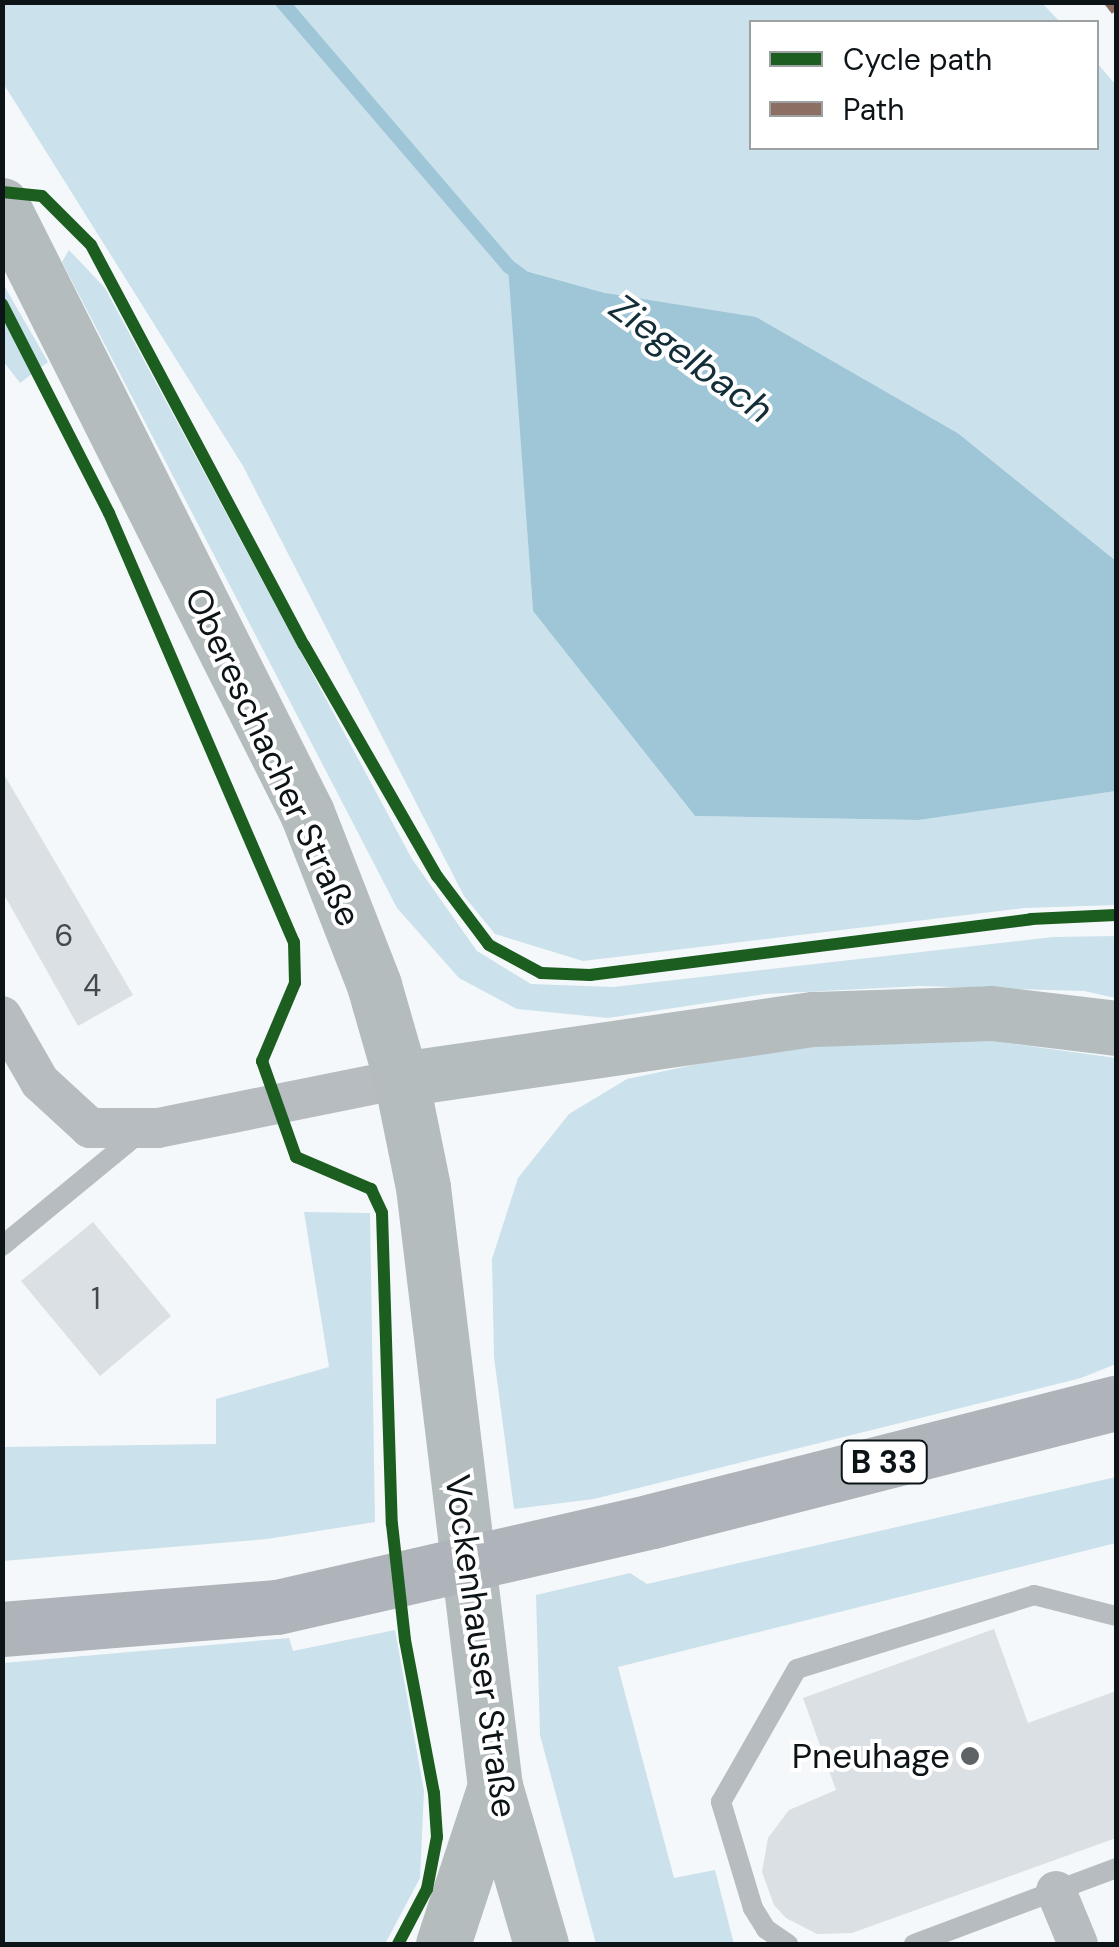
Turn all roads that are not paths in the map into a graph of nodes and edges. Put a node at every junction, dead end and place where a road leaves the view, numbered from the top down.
1 (2, 205) edge
2 (2, 1016) edge
3 (1116, 1028) edge
4 (401, 1079) junction
5 (146, 1128) junction
6 (2, 1246) edge
7 (440, 1343) joint
8 (1116, 1402) edge
9 (1116, 1616) edge
10 (2, 1629) edge
11 (495, 1786) junction
12 (1116, 1868) edge
13 (1056, 1891) junction
14 (443, 1944) edge
15 (541, 1944) edge
16 (788, 1944) edge
17 (914, 1944) edge
18 (1078, 1944) edge

1 - 4 main road, Obereschacher Straße
2 - 5 street
3 - 4 main road
4 - 5 street
4 - 7 main road, Obereschacher Straße
5 - 6 lane
7 - 11 main road, Vockenhauser Straße
8 - 10 main road, B 33, bridge
9 - 16 lane
11 - 14 main road
11 - 15 main road, Vockenhauser Straße
12 - 13 lane
13 - 17 lane
13 - 18 street

